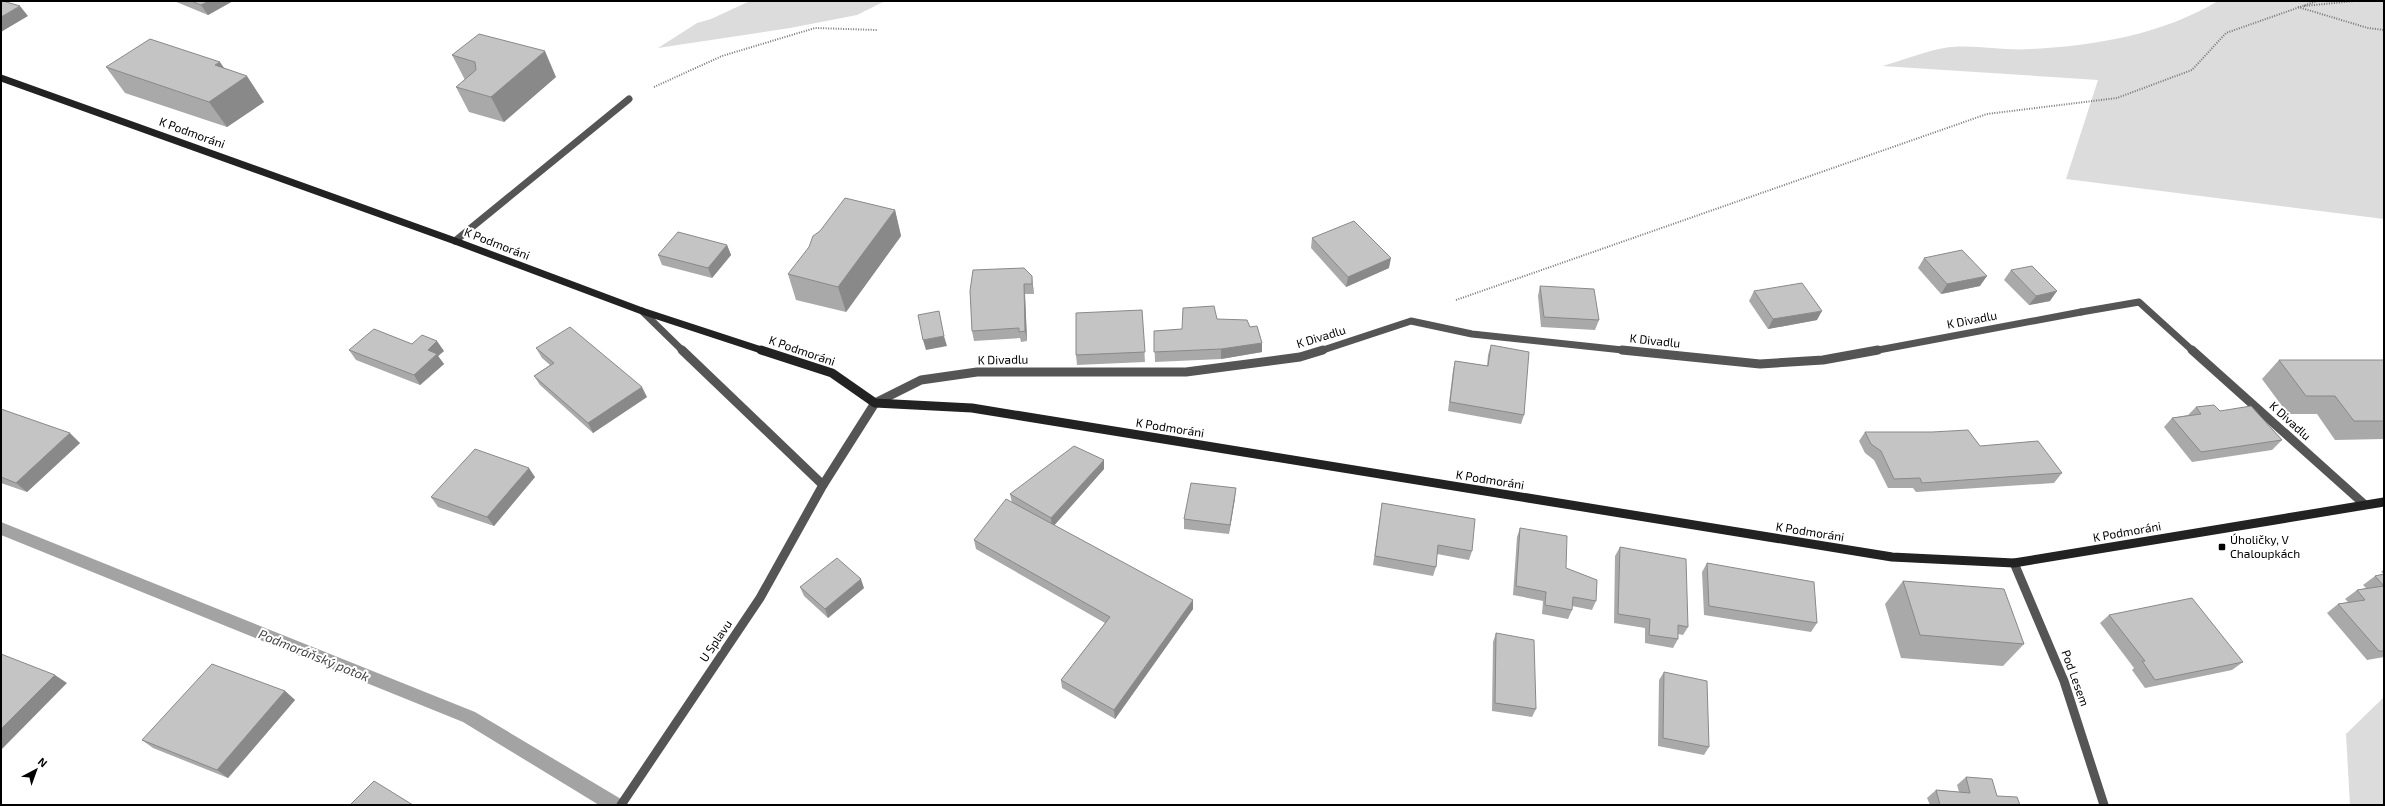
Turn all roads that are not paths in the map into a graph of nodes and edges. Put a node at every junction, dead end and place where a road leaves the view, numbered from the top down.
1 (1, 78) edge
2 (629, 99) road end
3 (455, 241) junction
4 (642, 312) junction
5 (875, 403) junction
6 (823, 485) junction
7 (2384, 502) edge
8 (2364, 504) junction
9 (2014, 563) junction
10 (621, 805) edge
11 (2104, 805) edge

1 - 3 street, K Podmoráni
2 - 3 street
3 - 4 street, K Podmoráni
4 - 5 street, K Podmoráni
4 - 6 street
5 - 6 street, U Splavu
5 - 8 street, K Divadlu
5 - 9 street, K Podmoráni
6 - 10 street, U Splavu
7 - 8 street, K Podmoráni
8 - 9 street, K Podmoráni
9 - 11 street, Pod Lesem

